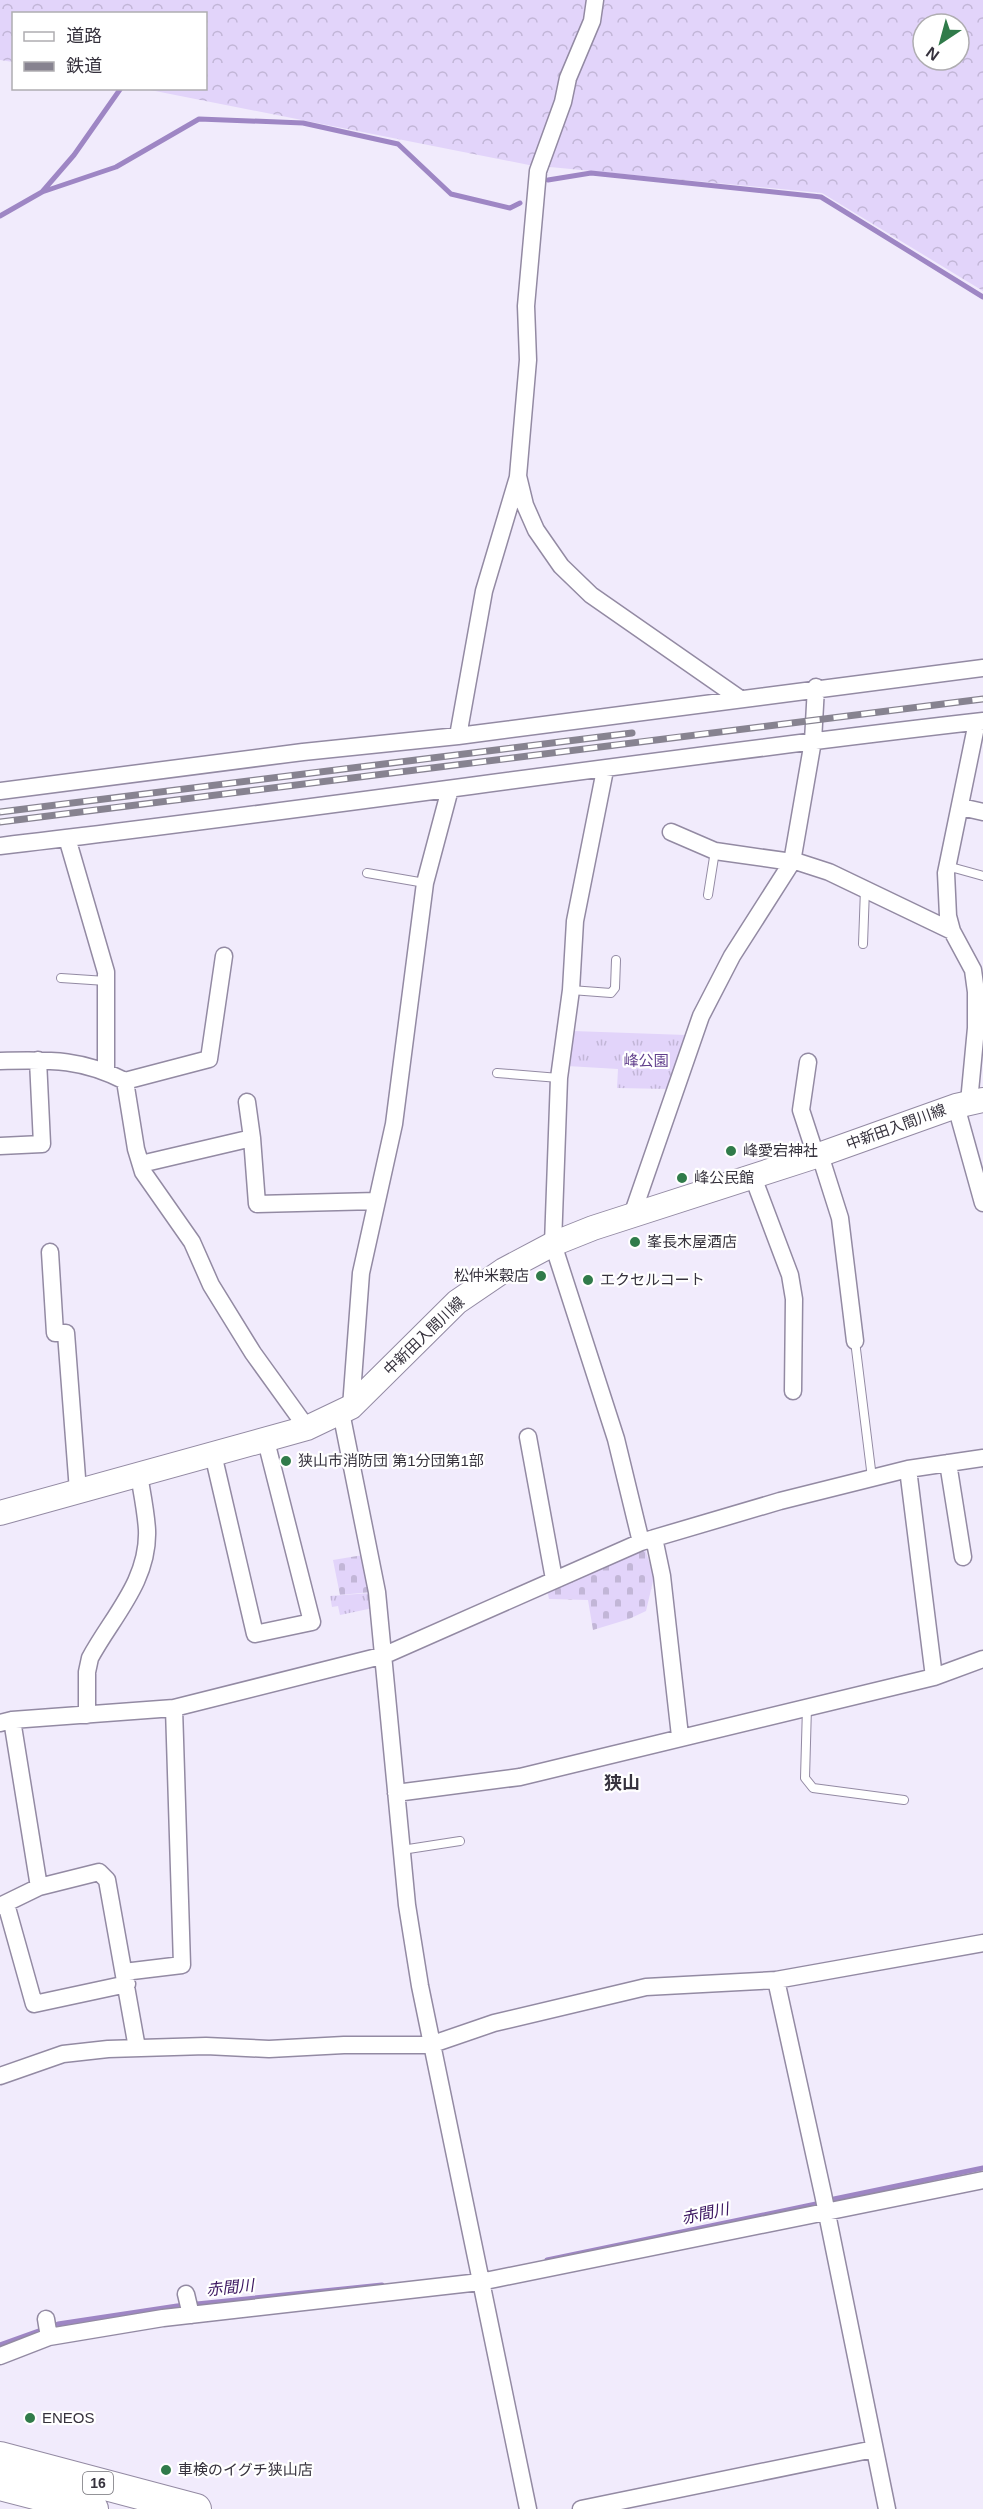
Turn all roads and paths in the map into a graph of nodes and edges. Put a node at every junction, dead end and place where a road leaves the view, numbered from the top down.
1 (595, 0) edge
2 (518, 476) junction
3 (983, 668) edge
4 (816, 687) junction
5 (739, 698) junction
6 (980, 722) edge
7 (458, 736) junction
8 (813, 741) junction
9 (605, 770) junction
10 (450, 789) junction
11 (0, 790) edge
12 (961, 807) junction
13 (983, 812) edge
14 (671, 832) dead end
15 (67, 838) junction
16 (0, 846) edge
17 (715, 851) junction
18 (792, 861) junction
19 (947, 866) junction
20 (367, 873) dead end
21 (983, 876) edge
22 (425, 883) junction
23 (865, 888) junction
24 (708, 895) dead end
25 (952, 931) junction
26 (863, 945) dead end
27 (224, 956) dead end
28 (616, 960) dead end
29 (62, 978) dead end
30 (106, 981) junction
31 (571, 990) junction
32 (39, 1060) junction
33 (0, 1061) edge
34 (808, 1062) dead end
35 (106, 1071) junction
36 (497, 1073) dead end
37 (559, 1078) junction
38 (125, 1081) junction
39 (247, 1102) dead end
40 (969, 1103) edge
41 (252, 1138) junction
42 (0, 1146) edge
43 (818, 1156) junction
44 (141, 1164) junction
45 (753, 1177) junction
46 (377, 1201) junction
47 (983, 1203) edge
48 (631, 1218) junction
49 (553, 1244) junction
50 (50, 1252) dead end
51 (855, 1341) joint
52 (793, 1391) dead end
53 (346, 1409) junction
54 (307, 1428) junction
55 (528, 1437) dead end
56 (266, 1441) junction
57 (213, 1454) junction
58 (983, 1458) edge
59 (948, 1463) junction
60 (908, 1469) junction
61 (139, 1475) junction
62 (872, 1478) junction
63 (78, 1491) junction
64 (0, 1513) edge
65 (647, 1540) junction
66 (963, 1557) dead end
67 (554, 1579) junction
68 (385, 1654) junction
69 (983, 1659) edge
70 (934, 1677) junction
71 (807, 1707) junction
72 (174, 1708) junction
73 (87, 1715) junction
74 (6, 1721) edge
75 (680, 1736) junction
76 (396, 1793) junction
77 (904, 1800) dead end
78 (460, 1840) dead end
79 (402, 1850) junction
80 (39, 1887) junction
81 (3, 1905) edge
82 (983, 1943) edge
83 (126, 1978) junction
84 (776, 1980) junction
85 (430, 2045) junction
86 (137, 2048) junction
87 (0, 2076) edge
88 (983, 2180) edge
89 (827, 2213) junction
90 (480, 2282) junction
91 (46, 2319) dead end
92 (50, 2337) junction
93 (0, 2356) edge
94 (874, 2449) junction
95 (0, 2457) edge
96 (0, 2485) edge
97 (93, 2509) edge
98 (196, 2509) edge
99 (528, 2509) edge
100 (581, 2509) edge
101 (887, 2509) edge

1 - 2 street
2 - 5 street
2 - 7 street
3 - 4 street
4 - 5 street
4 - 8 street
5 - 7 street
6 - 8 street
6 - 12 street
7 - 11 street
8 - 9 street
8 - 18 street
9 - 10 street
9 - 31 street
10 - 15 street
10 - 22 street
12 - 13 street
12 - 19 street
14 - 17 street
15 - 16 street
15 - 30 street
17 - 18 street
17 - 24 lane
18 - 23 street
18 - 48 street
19 - 21 lane
19 - 25 street
20 - 22 lane
22 - 46 street
23 - 25 street
23 - 26 lane
25 - 40 street
27 - 38 street
28 - 31 lane
29 - 30 lane
30 - 35 street
31 - 37 street
32 - 33 street
32 - 35 street
32 - 42 street
34 - 43 street
35 - 38 street
36 - 37 lane
37 - 49 street
38 - 44 street
39 - 41 street
40 - 43 main road, 中新田入間川線
40 - 47 street
41 - 44 street
41 - 46 street
43 - 45 main road, 中新田入間川線
43 - 51 street
44 - 54 street
45 - 48 main road, 中新田入間川線
45 - 52 street
46 - 53 street
48 - 49 main road, 中新田入間川線
49 - 53 main road, 中新田入間川線
49 - 65 street
50 - 63 street
51 - 62 lane
53 - 54 main road, 中新田入間川線
53 - 68 street
54 - 56 main road, 中新田入間川線
55 - 67 street
56 - 57 main road, 中新田入間川線
56 - 57 street
57 - 61 main road, 中新田入間川線
58 - 59 street
59 - 60 street
59 - 66 street
60 - 62 street
60 - 70 street
61 - 63 main road, 中新田入間川線
61 - 73 street
62 - 65 street
63 - 64 main road, 中新田入間川線
65 - 67 street
65 - 75 street
67 - 68 street
68 - 72 street
68 - 76 street
69 - 70 street
70 - 71 street
71 - 75 street
71 - 77 lane
72 - 73 street
72 - 83 street
73 - 74 street
74 - 80 street
75 - 76 street
76 - 79 street
78 - 79 lane
79 - 85 street
80 - 81 street
80 - 83 street
81 - 83 street
82 - 84 street
83 - 86 street
84 - 85 street
84 - 89 street
85 - 86 street
85 - 90 street
86 - 87 street
88 - 89 street
89 - 90 street
89 - 94 street
90 - 92 street
90 - 99 street
91 - 92 street
92 - 93 street
94 - 100 street
94 - 101 street
95 - 98 highway, 16
96 - 97 highway, 16

